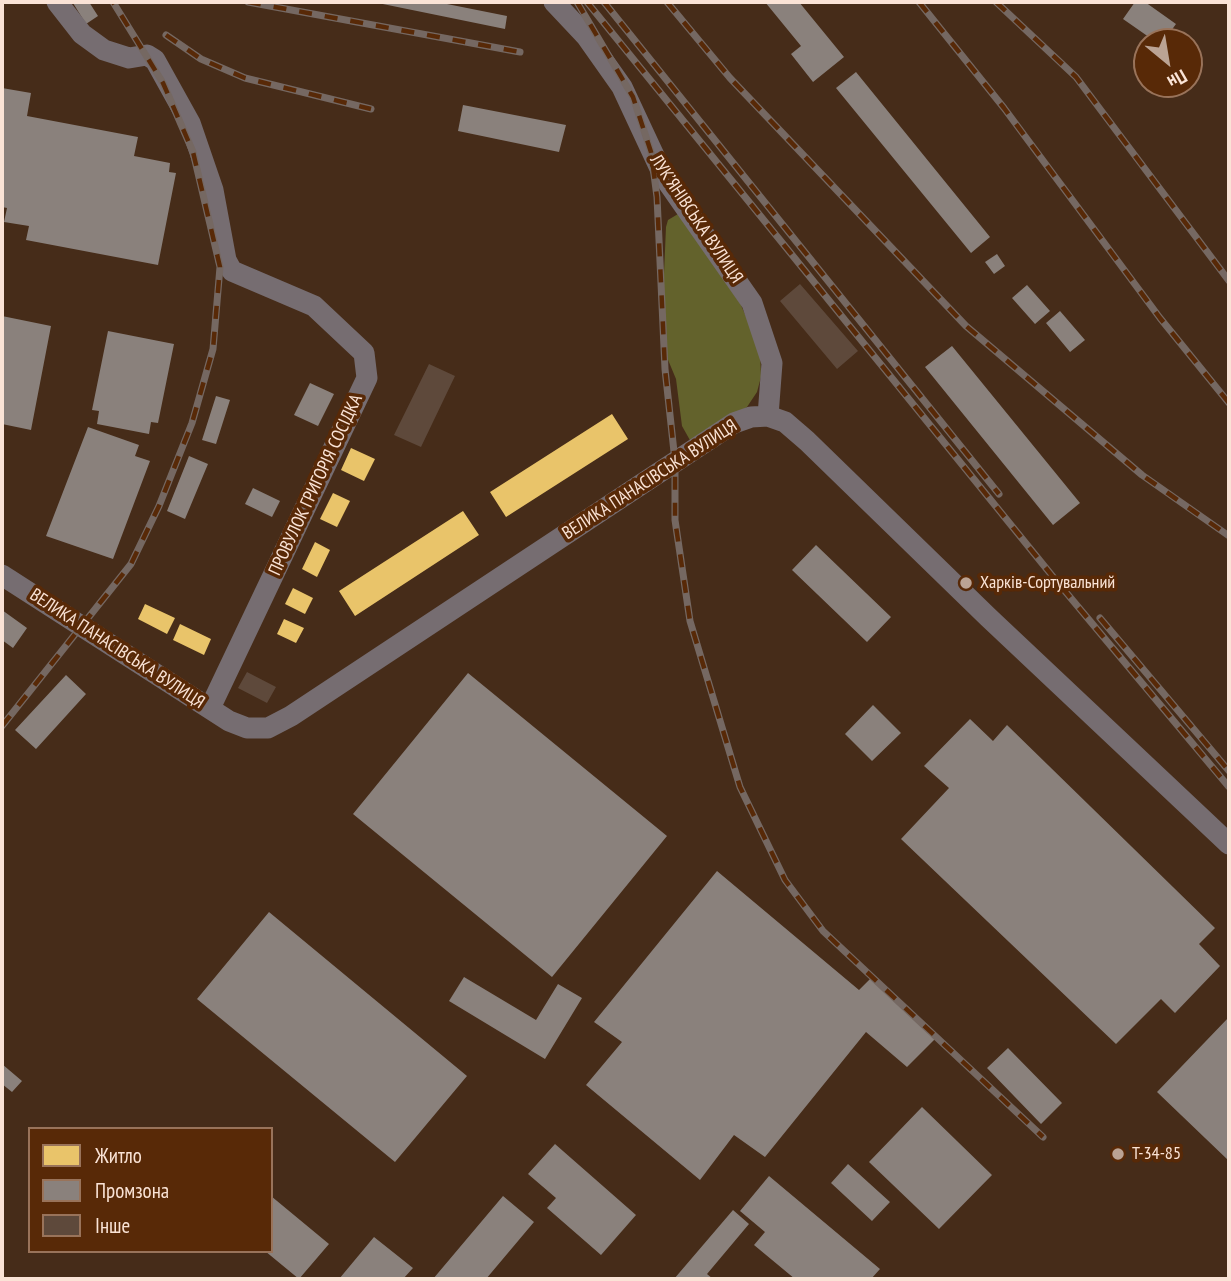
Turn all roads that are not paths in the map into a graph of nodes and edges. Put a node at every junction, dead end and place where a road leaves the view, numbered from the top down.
1 (57, 2) edge
2 (554, 2) edge
3 (768, 416) junction
4 (2, 575) edge
5 (210, 708) junction
6 (1229, 844) edge

1 - 5 street, ПРОВУЛОК ГРИГОРІЯ СОСІДКА
2 - 3 street, ЛУК’ЯНІВСЬКА ВУЛИЦЯ
3 - 5 street, ВЕЛИКА ПАНАСІВСЬКА ВУЛИЦЯ
3 - 6 street
4 - 5 street, ВЕЛИКА ПАНАСІВСЬКА ВУЛИЦЯ

